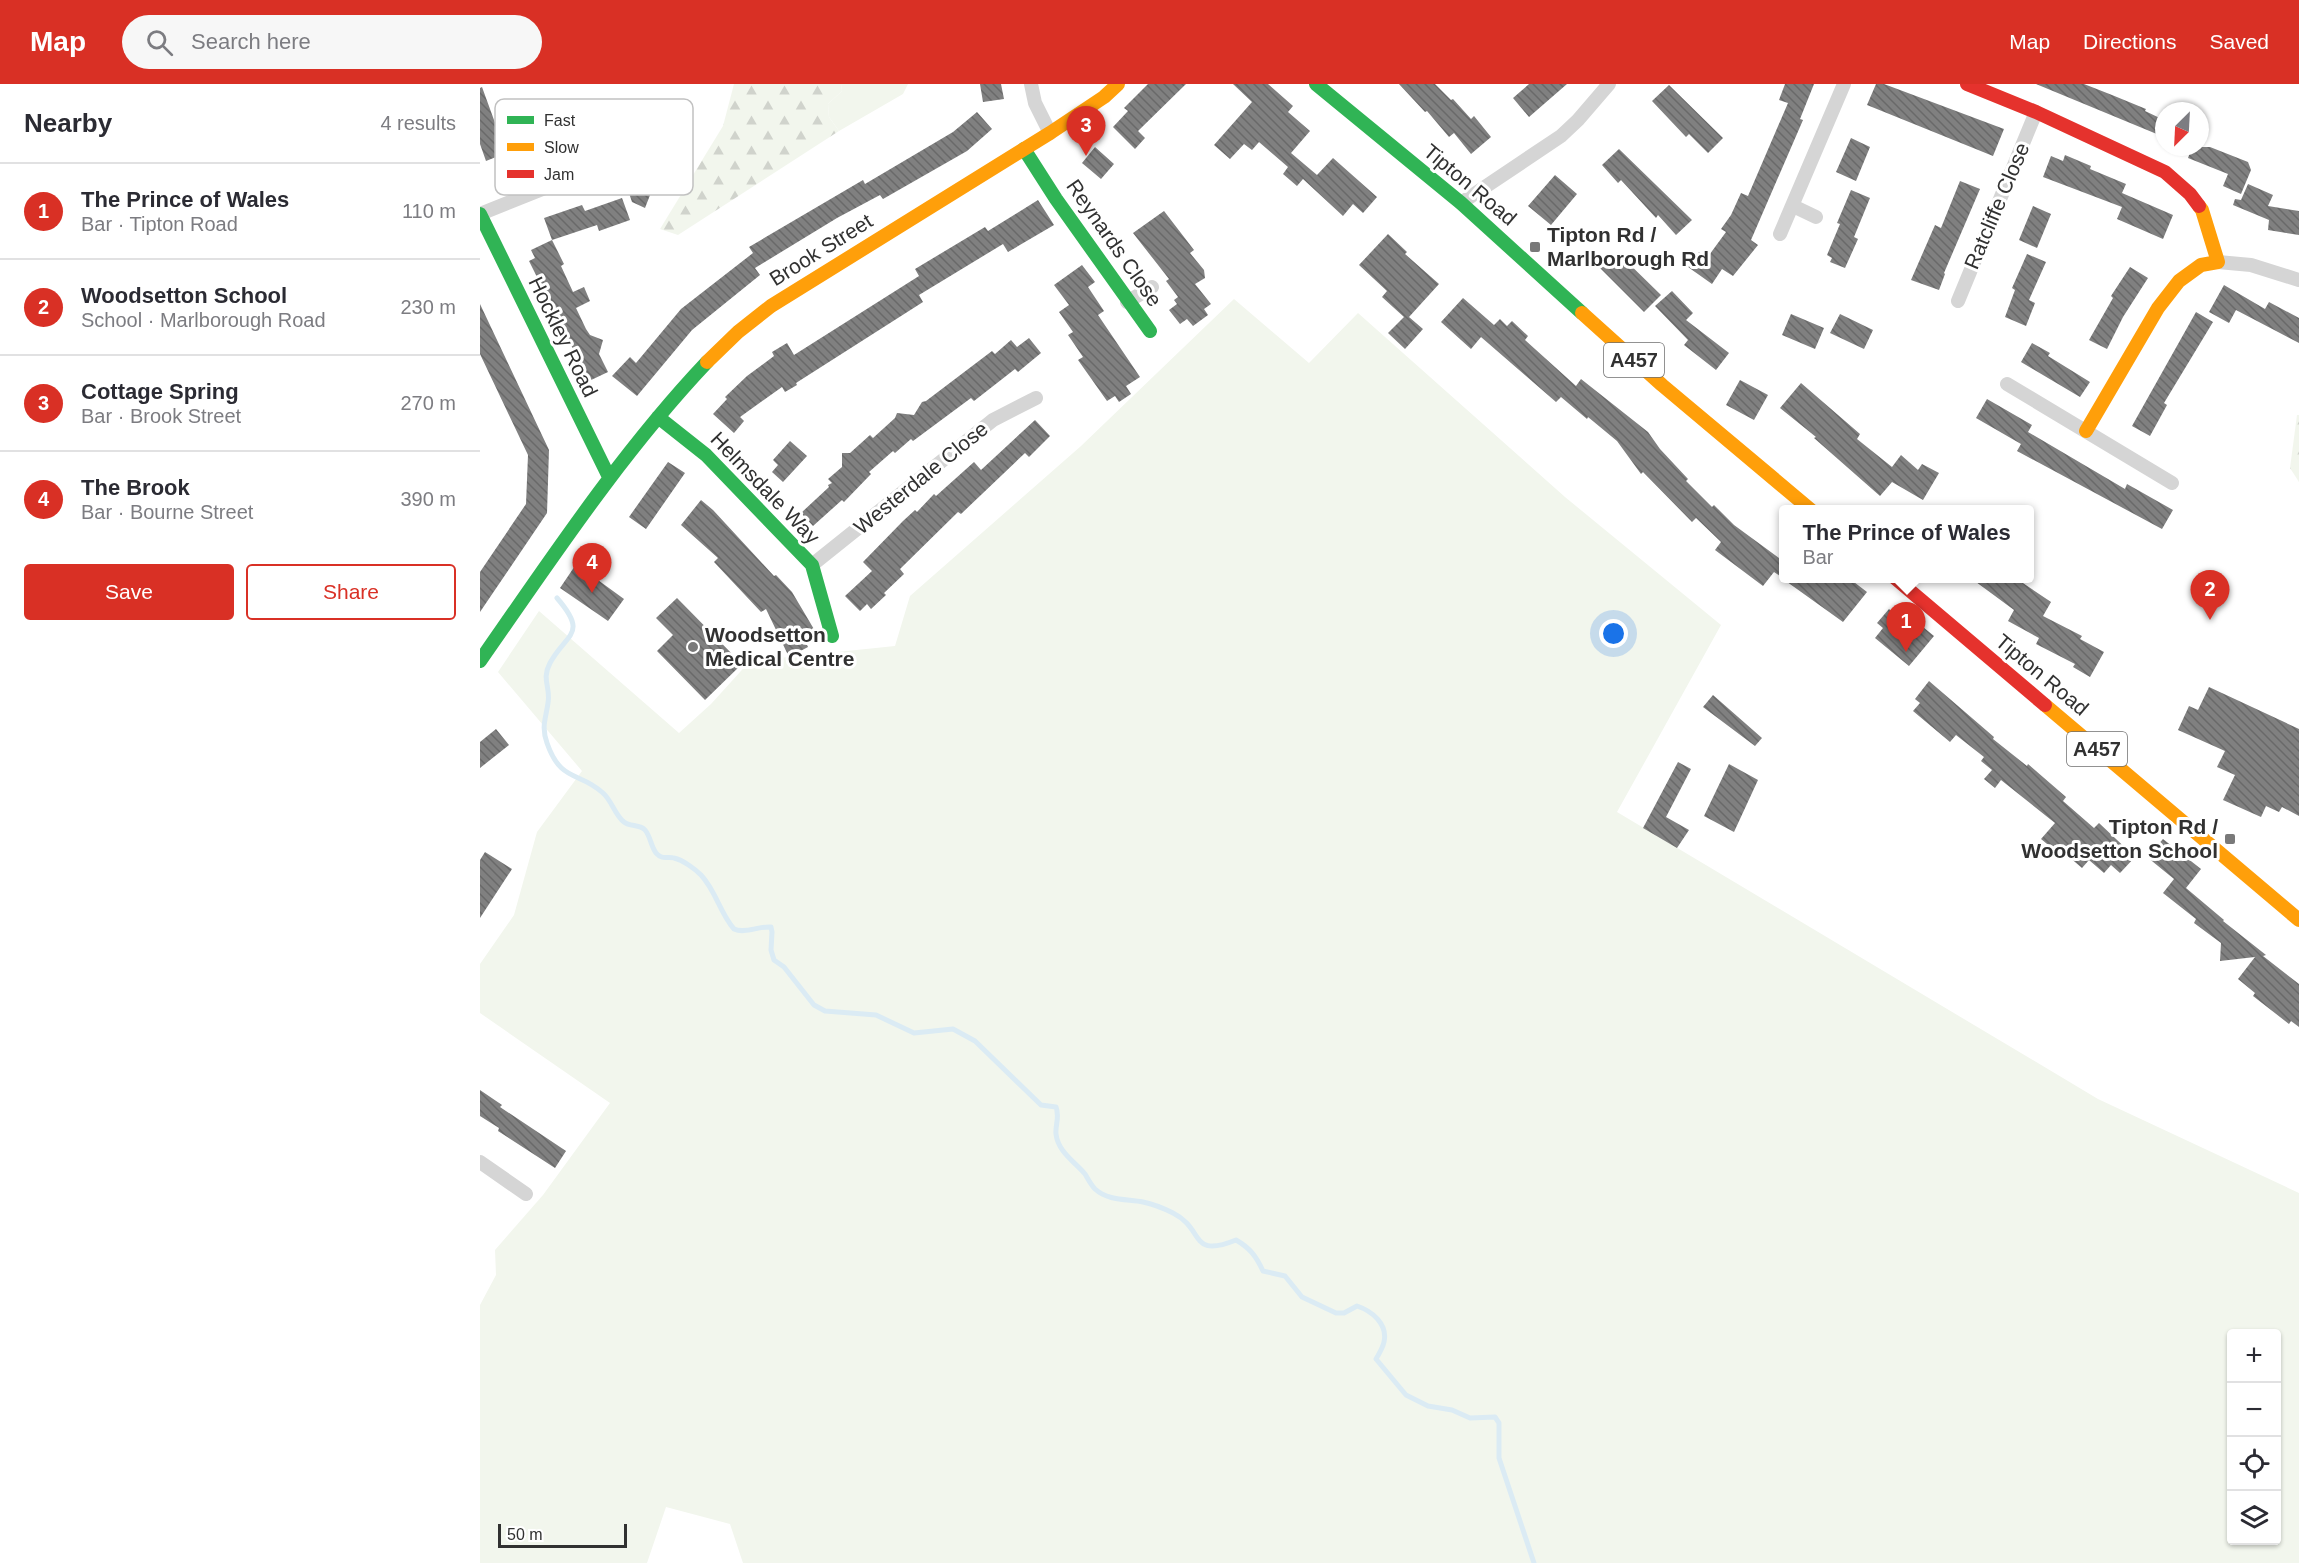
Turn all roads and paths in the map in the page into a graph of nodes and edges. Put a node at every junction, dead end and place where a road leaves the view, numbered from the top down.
1 (1031, 84) edge
2 (1118, 84) edge
3 (1316, 84) edge
4 (1610, 84) edge
5 (1844, 84) edge
6 (1967, 84) edge
7 (2036, 112) junction
8 (1050, 133) junction
9 (1024, 149) junction
10 (528, 195) edge
11 (1461, 203) junction
12 (1793, 206) junction
13 (480, 214) edge
14 (1816, 217) dead end
15 (1780, 234) dead end
16 (2218, 262) junction
17 (2299, 280) edge
18 (1152, 287) dead end
19 (1958, 301) dead end
20 (1127, 302) junction
21 (1150, 331) dead end
22 (2007, 384) dead end
23 (1036, 398) dead end
24 (658, 417) junction
25 (2086, 431) junction
26 (609, 477) junction
27 (2172, 483) dead end
28 (1805, 505) edge
29 (812, 566) junction
30 (1899, 583) edge
31 (832, 636) dead end
32 (480, 661) edge
33 (2299, 920) edge
34 (480, 1162) edge
35 (526, 1194) dead end

1 - 8 street
2 - 8 street, Brook Street
3 - 11 street, Tipton Road / A457
4 - 11 street
5 - 12 street
6 - 7 street
7 - 16 street
7 - 19 street, Ratcliffe Close
8 - 9 street, Brook Street
9 - 20 street, Reynards Close
9 - 24 street, Brook Street
10 - 13 street
11 - 28 street, Tipton Road / A457
12 - 14 street
12 - 15 street
13 - 26 street, Hockley Road
16 - 17 street
16 - 25 street
18 - 20 street
20 - 21 street, Reynards Close
22 - 25 street
23 - 29 street, Westerdale Close
24 - 26 street, Brook Street
24 - 29 street, Helmsdale Way
25 - 27 street
26 - 32 street, Brook Street
29 - 31 street, Helmsdale Way
30 - 33 street, Tipton Road / A457
34 - 35 street

